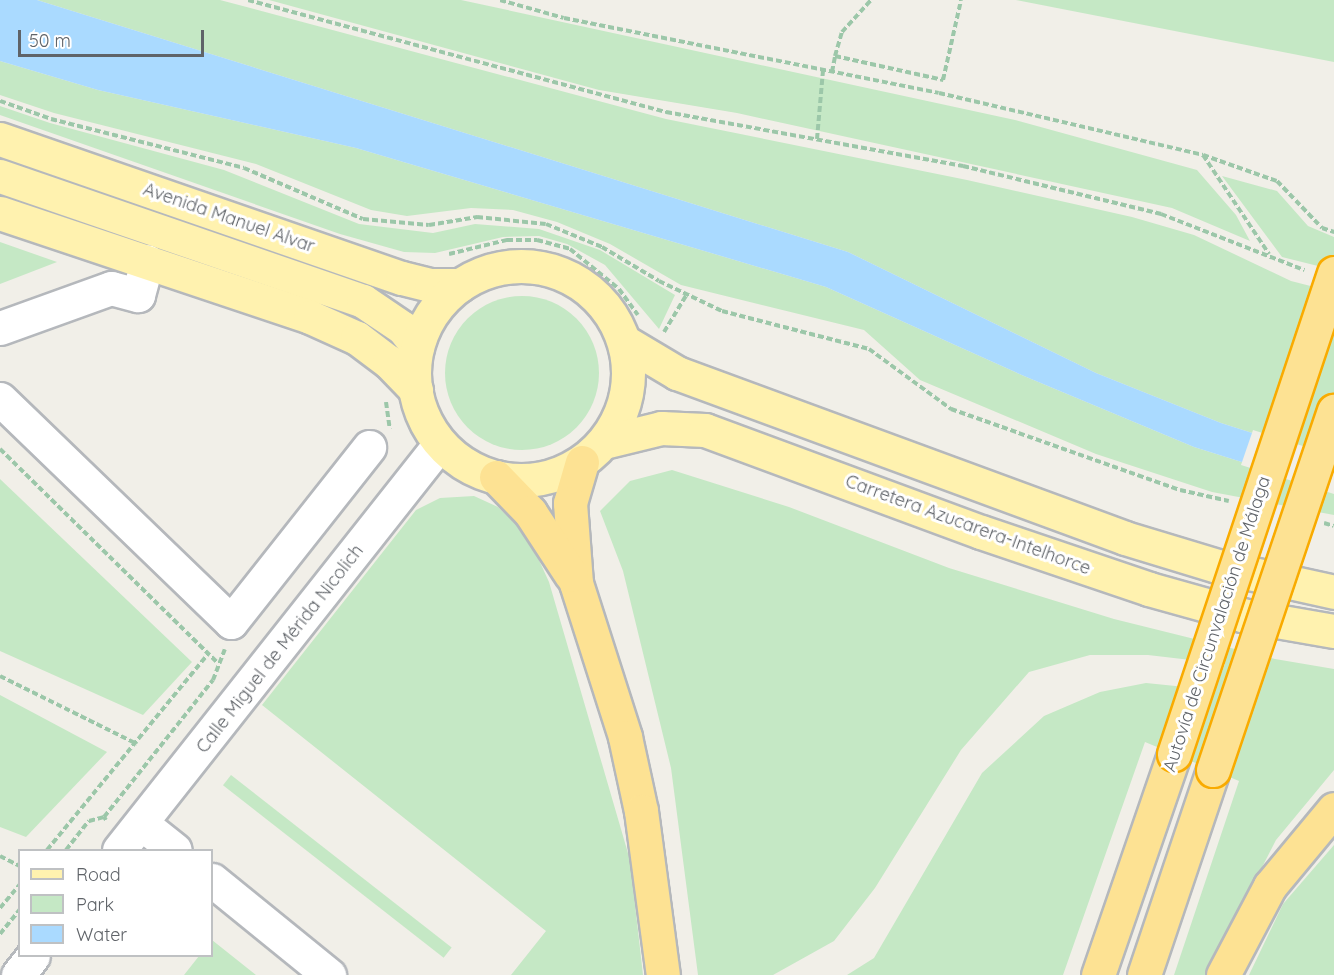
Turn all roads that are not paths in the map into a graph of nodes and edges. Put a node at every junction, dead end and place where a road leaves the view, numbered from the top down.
1 (0, 139) edge
2 (0, 176) edge
3 (0, 213) edge
4 (147, 261) junction
5 (1324, 273) edge
6 (460, 285) junction
7 (0, 328) edge
8 (626, 342) junction
9 (417, 346) junction
10 (400, 394) junction
11 (0, 399) edge
12 (1334, 411) edge
13 (380, 443) road end
14 (439, 445) junction
15 (593, 452) junction
16 (496, 477) junction
17 (576, 583) junction
18 (1334, 592) edge
19 (1334, 631) edge
20 (1334, 809) edge
21 (129, 838) edge
22 (171, 849) edge
23 (213, 881) edge
24 (32, 957) edge
25 (297, 964) edge
26 (18, 975) edge
27 (329, 975) edge
28 (663, 975) edge
29 (1098, 975) edge
30 (1144, 975) edge
31 (1223, 975) edge

1 - 6 main road, Avenida Manuel Alvar
2 - 9 main road, Avenida Manuel Alvar
3 - 4 main road
4 - 7 street
4 - 10 main road
5 - 29 highway, Autovía de Circunvalación de Málaga, bridge
6 - 8 main road
6 - 9 main road
8 - 15 main road
8 - 18 main road
9 - 10 main road
10 - 14 main road
11 - 13 street
12 - 30 highway, bridge
14 - 16 main road, Carretera Azucarera-Intelhorce
14 - 21 street, Calle Miguel de Mérida Nicolich
15 - 16 main road, Carretera Azucarera-Intelhorce
15 - 17 highway
15 - 19 main road, Carretera Azucarera-Intelhorce
16 - 17 highway
17 - 28 highway
20 - 31 highway
21 - 22 street
23 - 25 street
24 - 26 street
25 - 27 street

